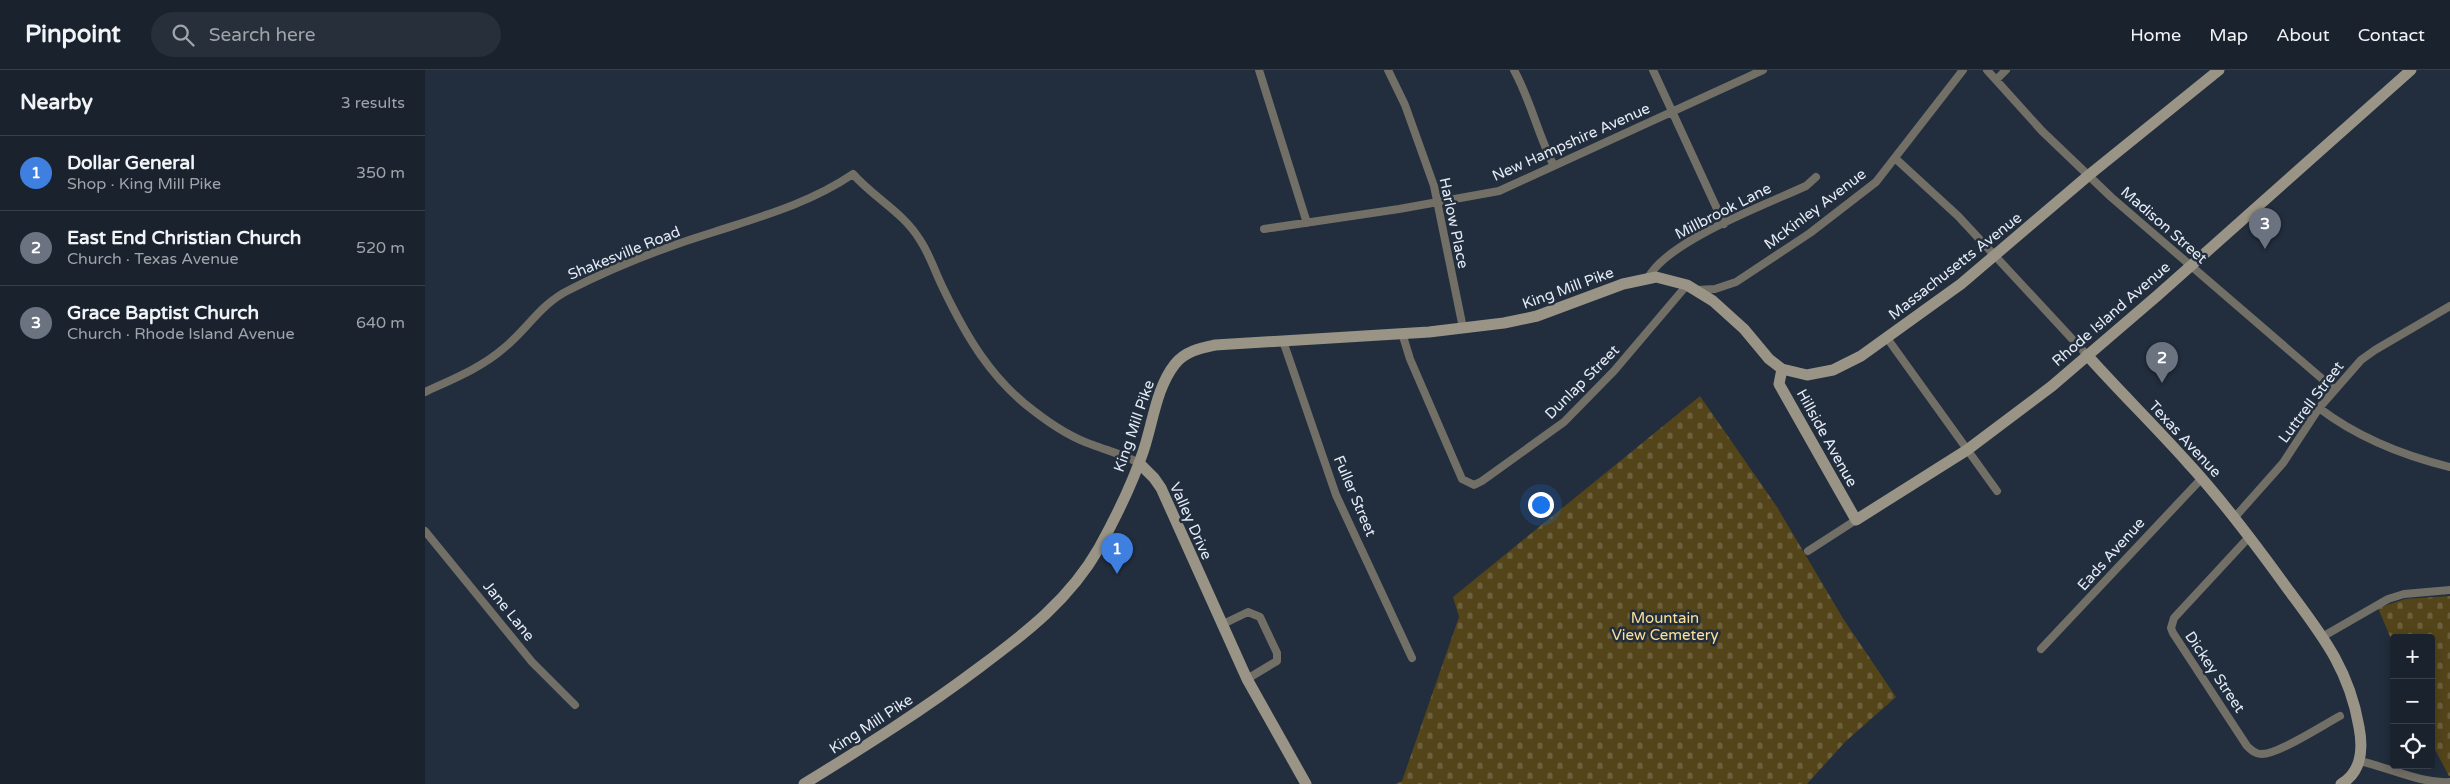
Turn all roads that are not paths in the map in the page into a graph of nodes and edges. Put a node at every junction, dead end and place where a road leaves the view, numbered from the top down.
1 (1259, 70) edge
2 (1388, 70) edge
3 (1514, 70) edge
4 (1653, 70) edge
5 (1763, 70) edge
6 (1963, 70) edge
7 (1987, 70) edge
8 (2006, 70) edge
9 (2219, 70) edge
10 (2411, 70) edge
11 (1996, 80) junction
12 (1671, 111) junction
13 (1896, 159) junction
14 (1554, 166) junction
15 (853, 174) joint
16 (1816, 176) dead end
17 (2089, 176) junction
18 (1439, 202) junction
19 (1307, 223) junction
20 (1724, 224) junction
21 (1264, 230) dead end
22 (1996, 256) junction
23 (2190, 266) junction
24 (1648, 278) junction
25 (1692, 287) junction
26 (2450, 306) edge
27 (1463, 328) junction
28 (1402, 333) junction
29 (1887, 338) junction
30 (1283, 341) junction
31 (2087, 355) junction
32 (1782, 369) junction
33 (2334, 390) junction
34 (425, 392) edge
35 (2319, 408) junction
36 (1967, 450) junction
37 (1139, 463) junction
38 (2450, 467) edge
39 (2201, 478) junction
40 (1997, 491) dead end
41 (2235, 517) junction
42 (1855, 520) junction
43 (425, 531) edge
44 (2250, 536) junction
45 (1808, 551) dead end
46 (2450, 590) edge
47 (1221, 625) junction
48 (2323, 637) junction
49 (2041, 649) dead end
50 (1412, 658) dead end
51 (1247, 679) junction
52 (575, 705) dead end
53 (2340, 716) dead end
54 (2359, 761) junction
55 (2450, 782) edge
56 (804, 784) edge
57 (1305, 784) edge
58 (2341, 784) edge

1 - 19 street
2 - 18 street, Harlow Place
3 - 14 street
4 - 12 street
5 - 12 street, New Hampshire Avenue
6 - 13 street, McKinley Avenue
7 - 11 street, Madison Street
8 - 11 street
9 - 17 main road, Massachusetts Avenue
10 - 23 main road, Rhode Island Avenue
11 - 17 street, Madison Street
12 - 14 street, New Hampshire Avenue
12 - 20 street
13 - 22 street, Texas Avenue
13 - 25 street, McKinley Avenue
14 - 18 street, New Hampshire Avenue
15 - 34 street, Shakesville Road
15 - 37 street, Valley Drive
16 - 20 street, Millbrook Lane
17 - 22 main road, Massachusetts Avenue
17 - 23 street, Madison Street
18 - 19 street, New Hampshire Avenue
18 - 27 street, Harlow Place
19 - 21 street, New Hampshire Avenue
20 - 24 street, Millbrook Lane
22 - 29 main road, Massachusetts Avenue
22 - 31 street, Texas Avenue
23 - 31 main road, Rhode Island Avenue
23 - 33 street, Madison Street
24 - 25 main road, King Mill Pike
24 - 27 main road, King Mill Pike
25 - 28 street, Dunlap Street
25 - 32 main road, Massachusetts Avenue
26 - 33 street, Luttrell Street
27 - 28 main road, King Mill Pike
28 - 30 main road, King Mill Pike
29 - 32 main road, Massachusetts Avenue
29 - 36 street
30 - 37 main road, King Mill Pike
30 - 50 street, Fuller Street
31 - 36 main road, Rhode Island Avenue
31 - 39 main road, Texas Avenue
32 - 42 main road, Hillside Avenue
33 - 35 street, Luttrell Street
35 - 38 street
35 - 41 street, Luttrell Street
36 - 40 street
36 - 42 main road, Rhode Island Avenue
37 - 47 main road, Valley Drive
37 - 56 main road, King Mill Pike
39 - 41 main road, Texas Avenue
39 - 49 street, Eads Avenue
41 - 44 main road, Texas Avenue
42 - 45 street, Rhode Island Avenue
43 - 52 street, Jane Lane
44 - 48 main road, Texas Avenue
44 - 53 street, Dickey Street
46 - 48 street
47 - 51 main road, Valley Drive
47 - 51 street
48 - 54 main road, Texas Avenue
51 - 57 main road, Valley Drive
54 - 55 street
54 - 58 main road

